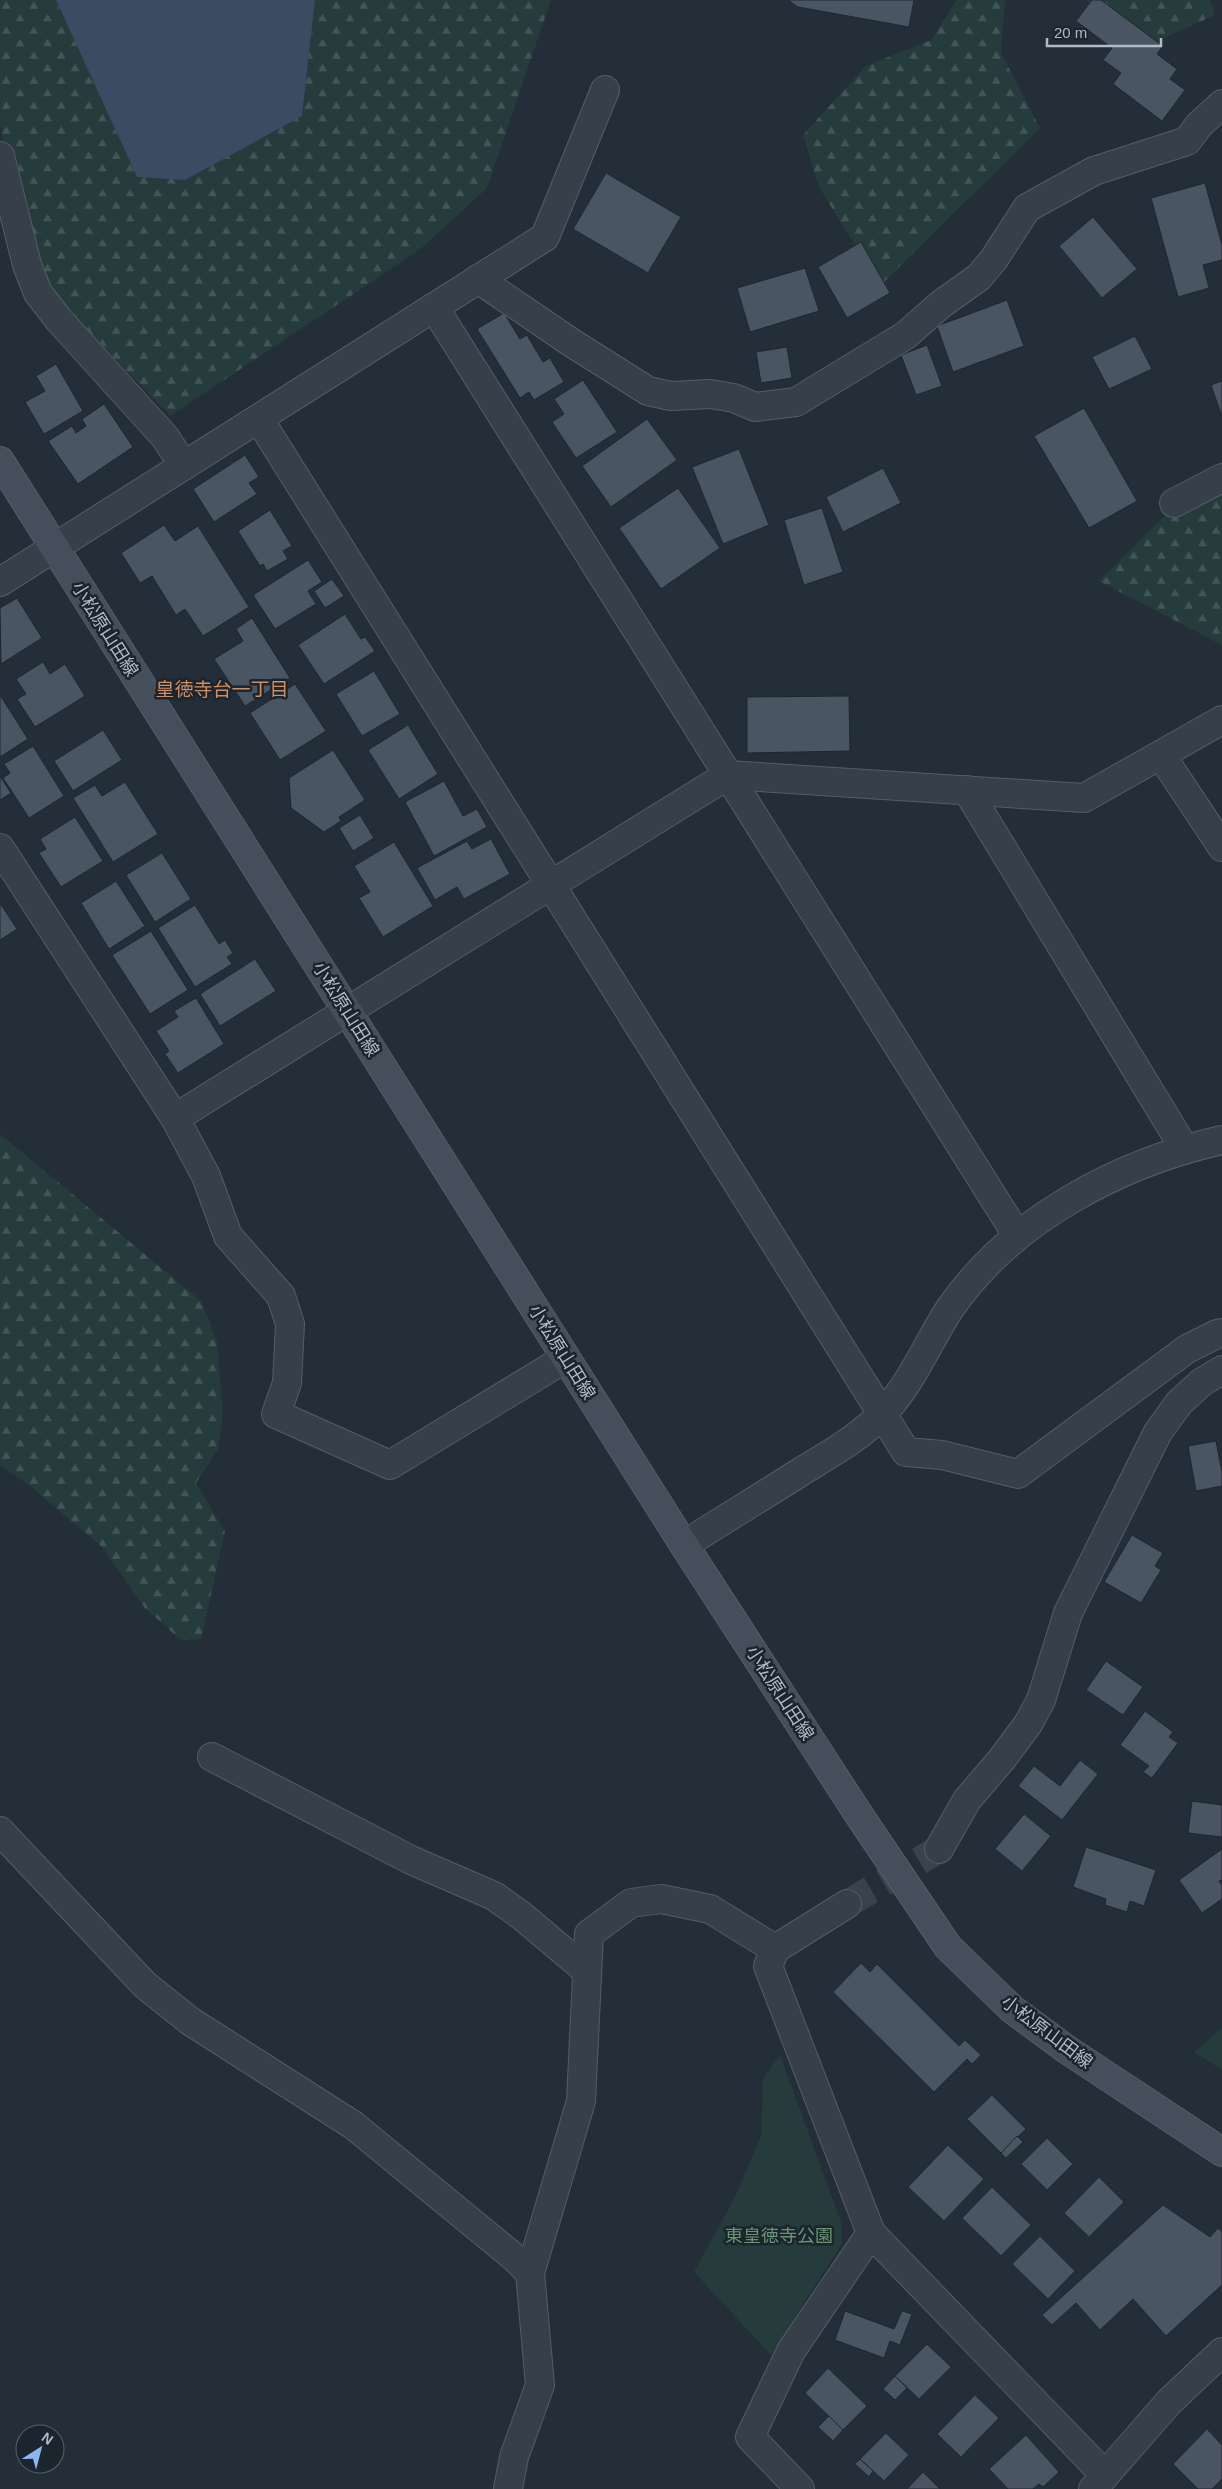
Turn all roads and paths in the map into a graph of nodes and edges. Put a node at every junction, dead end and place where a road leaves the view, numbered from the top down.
1 (605, 90) dead end
2 (1222, 104) edge
3 (0, 156) edge
4 (478, 279) junction
5 (434, 307) junction
6 (258, 419) junction
7 (0, 461) edge
8 (184, 466) junction
9 (1222, 478) edge
10 (1174, 503) dead end
11 (54, 548) junction
12 (0, 582) edge
13 (1222, 720) edge
14 (1161, 755) junction
15 (728, 775) junction
16 (967, 790) junction
17 (1222, 847) edge
18 (0, 848) edge
19 (551, 886) junction
20 (348, 1013) junction
21 (174, 1118) junction
22 (1222, 1140) edge
23 (1184, 1148) junction
24 (1017, 1235) junction
25 (1222, 1333) edge
26 (566, 1358) junction
27 (1222, 1370) edge
28 (883, 1414) junction
29 (684, 1545) junction
30 (212, 1756) dead end
31 (0, 1831) edge
32 (939, 1849) tunnel mouth
33 (847, 1904) tunnel mouth
34 (775, 1949) junction
35 (586, 1970) junction
36 (1222, 2152) edge
37 (871, 2233) junction
38 (530, 2273) junction
39 (1222, 2352) edge
40 (1099, 2482) edge
41 (508, 2489) edge
42 (800, 2489) edge

1 - 4 street
2 - 4 street
3 - 8 street
4 - 5 street
5 - 6 street
5 - 15 street
6 - 8 street
6 - 19 street
7 - 11 street, 小松原山田線
8 - 11 street
9 - 10 street
11 - 12 street
11 - 20 street, 小松原山田線
13 - 14 street
14 - 16 street
14 - 17 street
15 - 16 street
15 - 19 street
15 - 24 street
16 - 23 street
18 - 21 street
19 - 20 street
19 - 28 street
20 - 21 street
20 - 26 street, 小松原山田線
21 - 26 street
22 - 23 street
23 - 24 street
24 - 28 street
25 - 28 street
26 - 29 street, 小松原山田線
27 - 32 street
28 - 29 street
29 - 36 street, 小松原山田線
30 - 35 street
31 - 38 street
33 - 34 street
34 - 35 street
34 - 37 street
35 - 38 street
37 - 40 street
37 - 42 street
38 - 41 street
39 - 40 street

